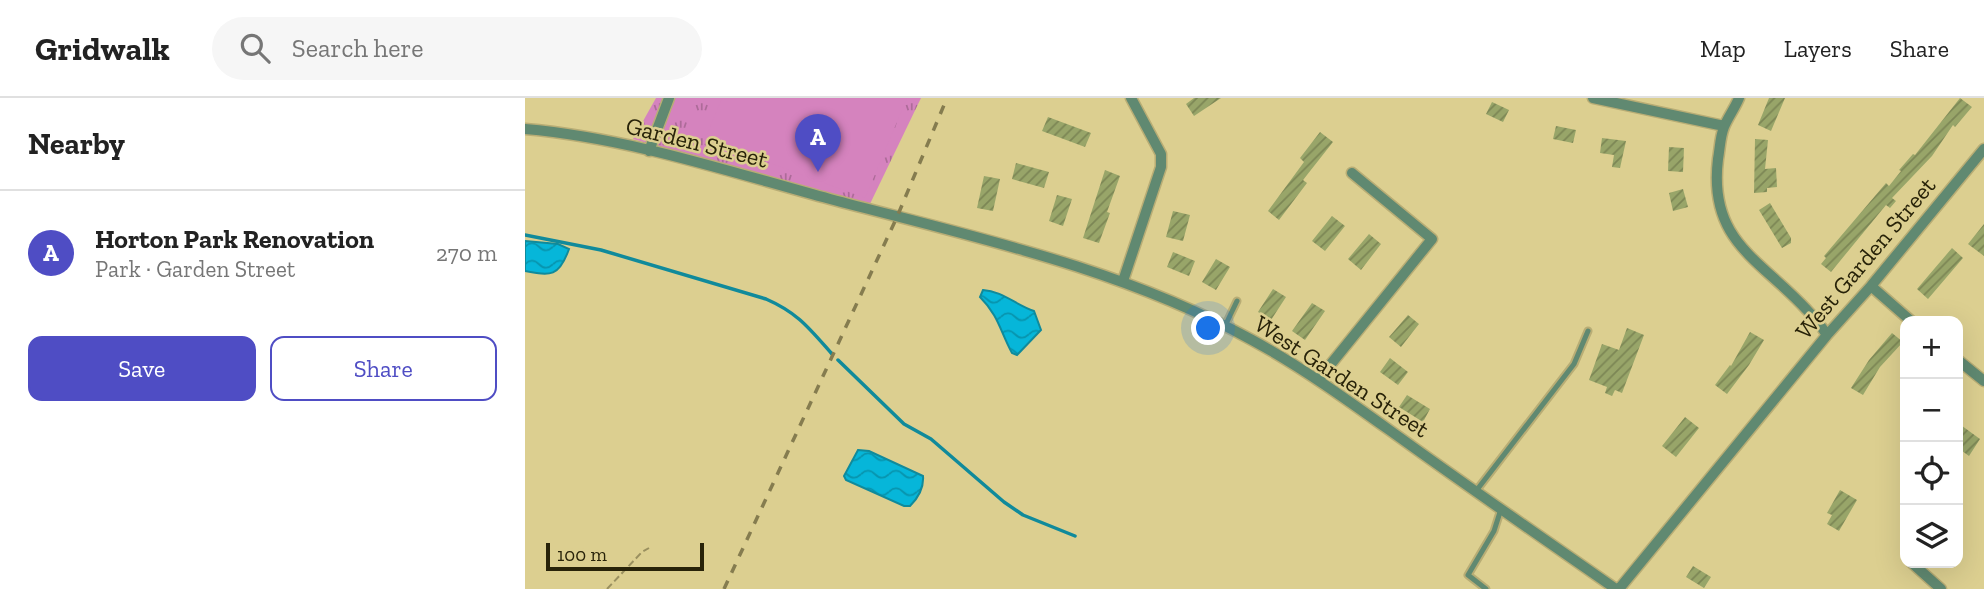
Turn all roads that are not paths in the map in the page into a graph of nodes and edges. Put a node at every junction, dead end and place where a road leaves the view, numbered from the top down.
1 (669, 98) edge
2 (1131, 98) edge
3 (1593, 98) edge
4 (1739, 98) edge
5 (1724, 126) junction
6 (525, 129) edge
7 (1984, 149) edge
8 (649, 151) junction
9 (1352, 173) dead end
10 (897, 217) joint
11 (1122, 281) junction
12 (1871, 286) junction
13 (1237, 301) dead end
14 (1905, 316) edge
15 (1225, 327) junction
16 (1588, 331) dead end
17 (1827, 335) junction
18 (1963, 364) edge
19 (1318, 380) junction
20 (1984, 381) edge
21 (1476, 491) junction
22 (1501, 509) junction
23 (1916, 568) edge
24 (1933, 587) edge
25 (1486, 589) edge
26 (1617, 589) edge

1 - 8 street
2 - 11 street
3 - 5 street
4 - 5 street
5 - 17 street
6 - 8 street, Garden Street
7 - 12 street, West Garden Street
8 - 10 street, Garden Street
9 - 19 street
10 - 11 street, West Garden Street
11 - 15 street, West Garden Street
12 - 14 street
12 - 17 street, West Garden Street
13 - 15 lane
15 - 19 street, West Garden Street
16 - 21 lane
17 - 26 street, West Garden Street
18 - 20 street
19 - 21 street, West Garden Street
21 - 22 street, West Garden Street
22 - 25 lane
22 - 26 street, West Garden Street
23 - 24 street

